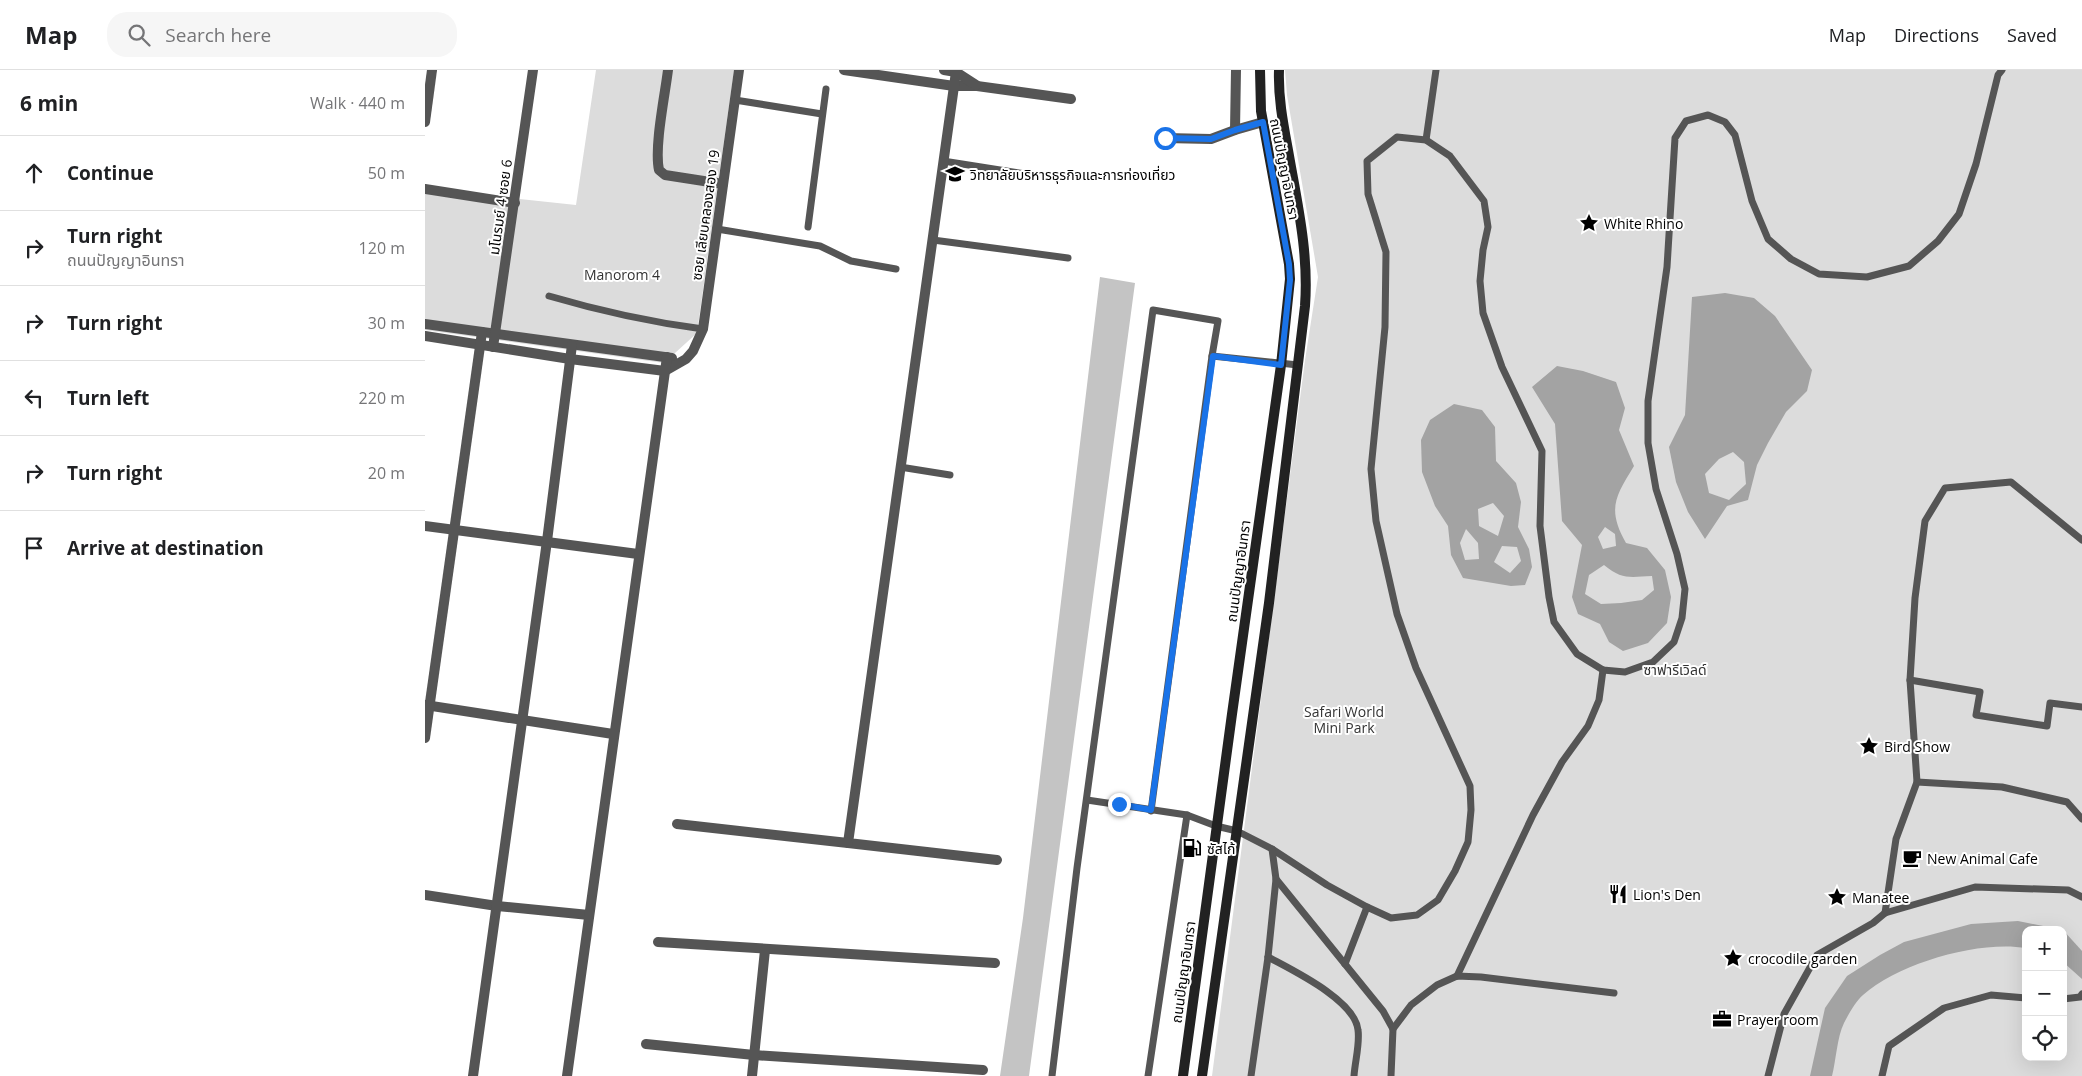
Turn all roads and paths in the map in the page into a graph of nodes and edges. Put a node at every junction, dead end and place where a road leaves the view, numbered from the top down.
1 (432, 70) edge
2 (533, 70) edge
3 (668, 70) edge
4 (739, 70) edge
5 (844, 70) edge
6 (944, 70) edge
7 (1236, 70) edge
8 (1260, 70) edge
9 (1279, 70) edge
10 (1435, 70) edge
11 (2002, 70) edge
12 (956, 72) junction
13 (954, 86) junction
14 (977, 86) junction
15 (826, 89) dead end
16 (1071, 99) dead end
17 (735, 100) junction
18 (822, 114) junction
19 (425, 122) edge
20 (1263, 122) junction
21 (1235, 130) junction
22 (1165, 138) dead end
23 (1426, 140) junction
24 (943, 161) junction
25 (1032, 175) dead end
26 (723, 184) junction
27 (425, 189) edge
28 (515, 203) junction
29 (808, 227) dead end
30 (717, 228) junction
31 (933, 240) junction
32 (1068, 258) dead end
33 (896, 269) dead end
34 (549, 296) dead end
35 (425, 324) edge
36 (703, 329) junction
37 (482, 332) junction
38 (496, 334) junction
39 (425, 336) edge
40 (480, 345) junction
41 (572, 345) junction
42 (493, 347) junction
43 (1213, 356) junction
44 (667, 357) junction
45 (685, 358) junction
46 (570, 359) junction
47 (1281, 365) junction
48 (1298, 365) junction
49 (665, 371) junction
50 (900, 467) junction
51 (950, 474) dead end
52 (425, 526) edge
53 (453, 531) junction
54 (2082, 540) edge
55 (547, 541) junction
56 (638, 554) junction
57 (1603, 670) junction
58 (1910, 680) junction
59 (427, 705) edge
60 (2082, 707) edge
61 (522, 720) junction
62 (613, 734) junction
63 (425, 738) edge
64 (1917, 782) junction
65 (1087, 800) junction
66 (1151, 810) junction
67 (1187, 816) junction
68 (2082, 819) edge
69 (677, 824) dead end
70 (1216, 826) junction
71 (1237, 831) junction
72 (848, 843) junction
73 (1272, 849) junction
74 (997, 860) dead end
75 (1276, 879) junction
76 (425, 895) edge
77 (2082, 897) edge
78 (497, 906) junction
79 (1367, 907) junction
80 (1885, 913) junction
81 (589, 915) junction
82 (658, 942) dead end
83 (765, 950) junction
84 (1268, 956) junction
85 (995, 963) dead end
86 (1345, 964) junction
87 (1457, 976) junction
88 (1614, 993) dead end
89 (2082, 994) edge
90 (2022, 998) edge
91 (2067, 999) edge
92 (1393, 1029) junction
93 (645, 1044) dead end
94 (754, 1055) junction
95 (983, 1070) dead end
96 (473, 1076) edge
97 (567, 1076) edge
98 (752, 1076) edge
99 (1051, 1076) edge
100 (1148, 1076) edge
101 (1183, 1076) edge
102 (1202, 1076) edge
103 (1251, 1076) edge
104 (1354, 1076) edge
105 (1391, 1076) edge
106 (1768, 1076) edge
107 (1882, 1076) edge

1 - 19 street
2 - 28 street, มโนรมย์ 4 ซอย 6
3 - 26 street
4 - 17 street, ซอย เลียบคลองสอง 19
5 - 13 street
6 - 12 street
7 - 21 street
8 - 20 street, ถนนปัญญาอินทรา
9 - 48 street, ถนนปัญญาอินทรา
10 - 23 lane
11 - 57 lane
12 - 13 street
12 - 14 street
13 - 14 street
13 - 24 street
14 - 16 street
15 - 18 lane
17 - 18 lane
17 - 26 street, ซอย เลียบคลองสอง 19
18 - 29 lane
20 - 21 street
20 - 47 street, ถนนปัญญาอินทรา
21 - 22 street
23 - 57 lane
23 - 79 lane
24 - 25 lane
24 - 31 street
26 - 30 street, ซอย เลียบคลองสอง 19
27 - 28 street
28 - 38 street, มโนรมย์ 4 ซอย 6
30 - 33 lane
30 - 36 street, ซอย เลียบคลองสอง 19
31 - 32 lane
31 - 50 street
34 - 36 lane
35 - 37 street
36 - 45 street, ซอย เลียบคลองสอง 19
37 - 38 street
37 - 40 street
38 - 41 street
38 - 42 street, มโนรมย์ 4 ซอย 6
39 - 40 street
40 - 42 street
40 - 53 street
41 - 44 street
41 - 46 street
42 - 46 street
43 - 47 lane
43 - 65 lane
43 - 66 lane
44 - 45 street
44 - 49 street
45 - 49 street, ซอย เลียบคลองสอง 19
46 - 49 street
46 - 55 street
47 - 48 lane
47 - 70 street, ถนนปัญญาอินทรา
48 - 71 street, ถนนปัญญาอินทรา
49 - 56 street
50 - 51 lane
50 - 72 street
52 - 53 street
53 - 55 street
53 - 59 street
54 - 58 lane
55 - 56 street
55 - 61 street
56 - 62 street
57 - 87 lane
58 - 60 lane
58 - 64 lane
59 - 61 street
59 - 63 street
61 - 62 street
61 - 78 street
62 - 81 street
64 - 68 lane
64 - 80 lane
65 - 66 lane
65 - 99 lane
66 - 67 lane
67 - 70 lane
67 - 100 lane
69 - 72 street
70 - 71 lane
70 - 101 street, ถนนปัญญาอินทรา
71 - 73 lane
71 - 102 street, ถนนปัญญาอินทรา
72 - 74 street
73 - 75 lane
73 - 79 lane
75 - 84 lane
75 - 86 lane
76 - 78 street
77 - 80 lane
78 - 81 street
78 - 96 street
79 - 86 lane
80 - 106 lane
81 - 97 street
82 - 83 street
83 - 85 street
83 - 94 street
84 - 103 lane
84 - 104 lane
86 - 92 lane
87 - 88 lane
87 - 92 lane
89 - 91 lane
90 - 107 lane
92 - 105 lane
93 - 94 street
94 - 95 street
94 - 98 street

